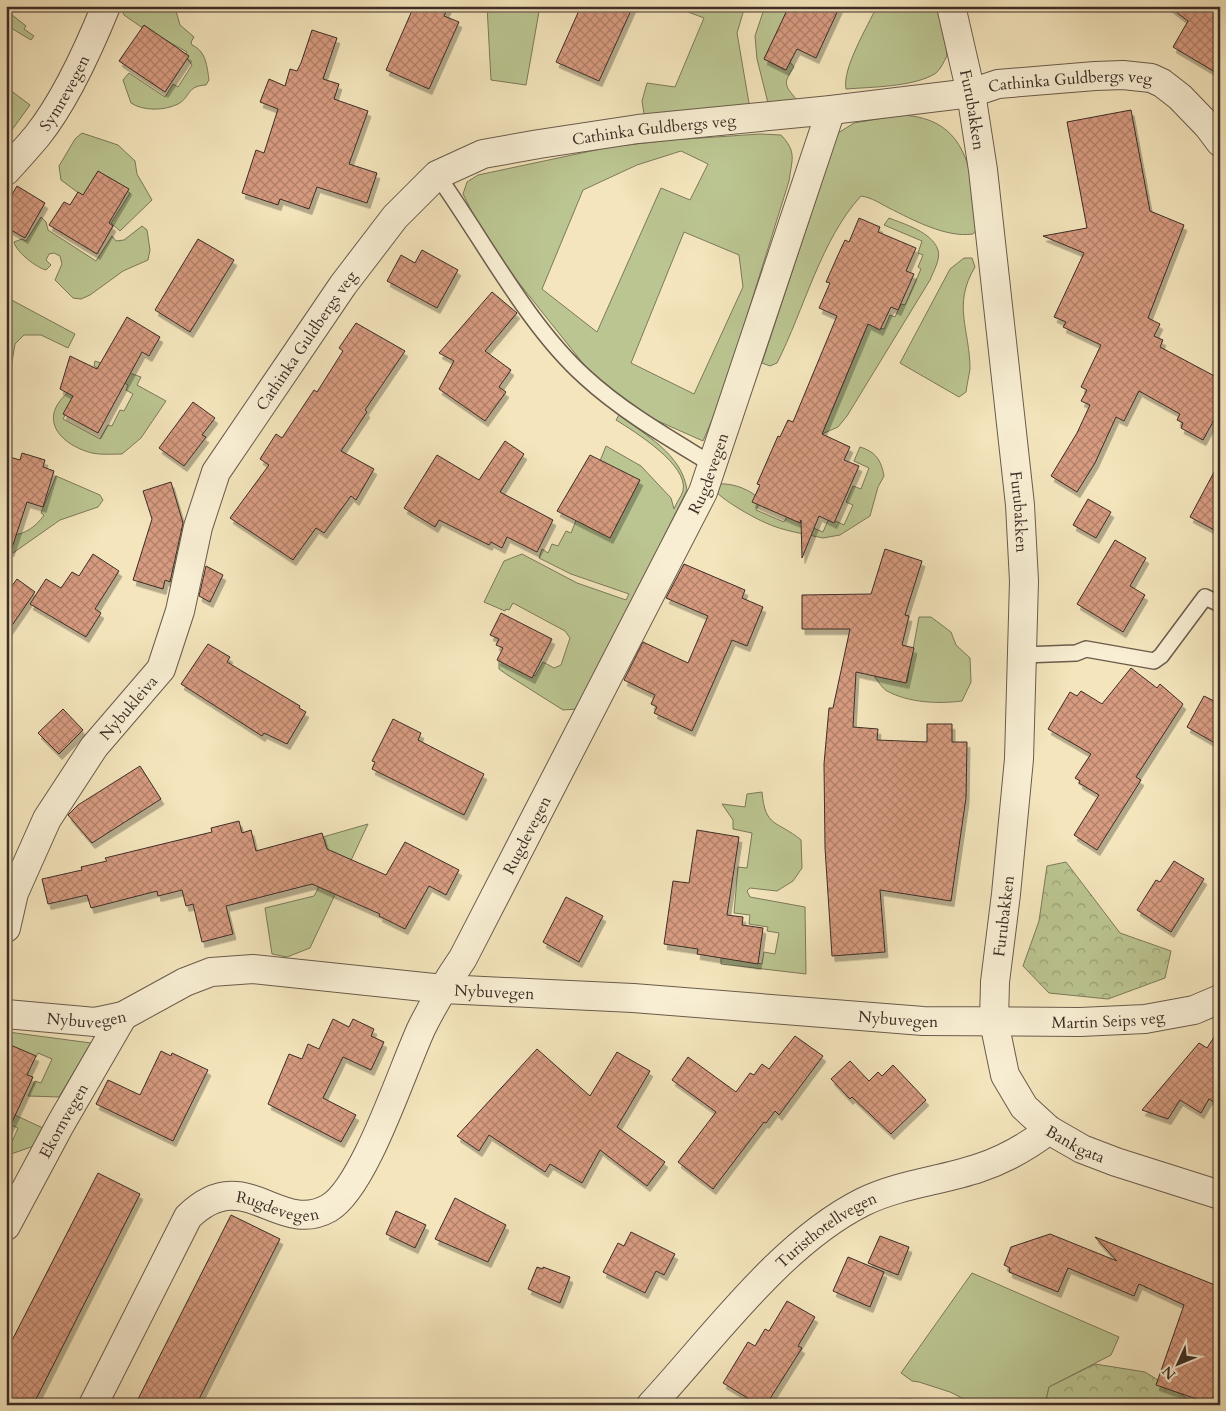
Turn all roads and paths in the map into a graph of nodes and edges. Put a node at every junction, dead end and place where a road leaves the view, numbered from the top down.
1 (106, 6) edge
2 (951, 6) edge
3 (971, 93) junction
4 (832, 110) junction
5 (1220, 142) edge
6 (6, 171) edge
7 (437, 175) junction
8 (713, 465) junction
9 (216, 472) joint
10 (1220, 604) edge
11 (1022, 655) junction
12 (6, 928) edge
13 (443, 989) junction
14 (1220, 999) edge
15 (6, 1014) edge
16 (123, 1016) junction
17 (994, 1022) junction
18 (1049, 1130) junction
19 (1220, 1195) edge
20 (6, 1226) edge
21 (93, 1405) edge
22 (651, 1405) edge

1 - 6 street, Symrevegen
2 - 3 street, Furubakken
3 - 4 street, Cathinka Guldbergs veg
3 - 5 street, Cathinka Guldbergs veg
3 - 11 street, Furubakken
4 - 7 street, Cathinka Guldbergs veg
4 - 8 street, Rugdevegen
7 - 8 lane
7 - 9 street, Cathinka Guldbergs veg
8 - 13 street, Rugdevegen
9 - 12 street, Nybukleiva
10 - 11 lane
11 - 17 street, Furubakken
13 - 16 street, Nybuvegen
13 - 17 street, Nybuvegen
13 - 21 street, Rugdevegen
14 - 17 street, Martin Seips veg
15 - 16 street, Nybuvegen
16 - 20 street, Ekornvegen
17 - 18 street, Bankgata
18 - 19 street, Bankgata
18 - 22 street, Turisthotellvegen

